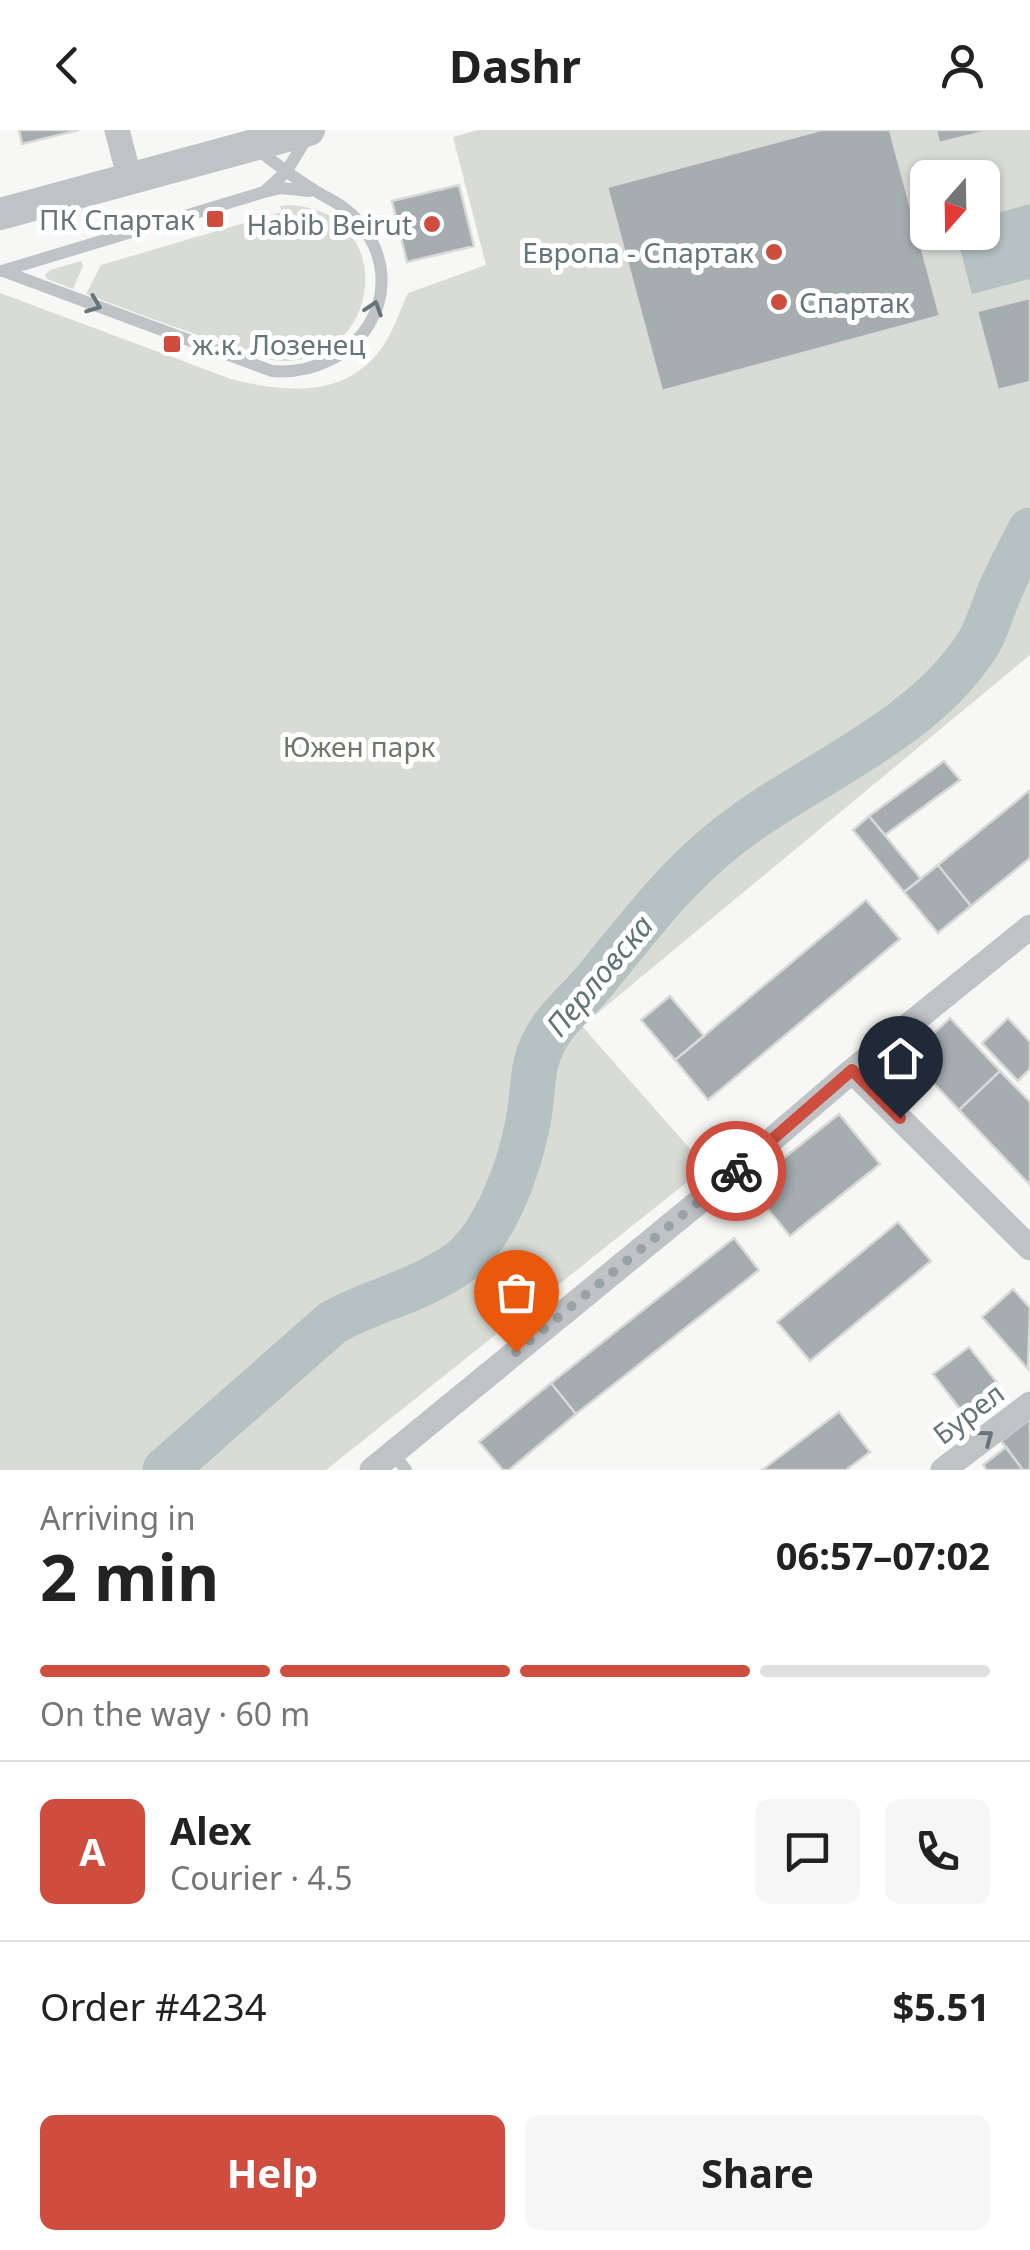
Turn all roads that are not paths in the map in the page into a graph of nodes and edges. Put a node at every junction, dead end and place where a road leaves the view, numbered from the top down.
1 (117, 130) edge
2 (310, 130) edge
3 (252, 146) junction
4 (286, 172) junction
5 (130, 180) junction
6 (264, 192) junction
7 (317, 192) junction
8 (0, 214) edge
9 (2, 271) edge
10 (1030, 927) edge
11 (852, 1070) junction
12 (1030, 1248) edge
13 (1030, 1404) edge
14 (400, 1461) edge
15 (372, 1470) edge
16 (943, 1470) edge

1 - 5 street
2 - 3 street
2 - 4 lane
3 - 4 lane
3 - 5 street
4 - 6 lane
4 - 7 lane
5 - 8 street
6 - 7 lane
6 - 9 lane
9 -> 7 lane
10 - 11 street
11 - 12 street
11 - 14 street
16 -> 13 street, Бурел
14 - 15 street

